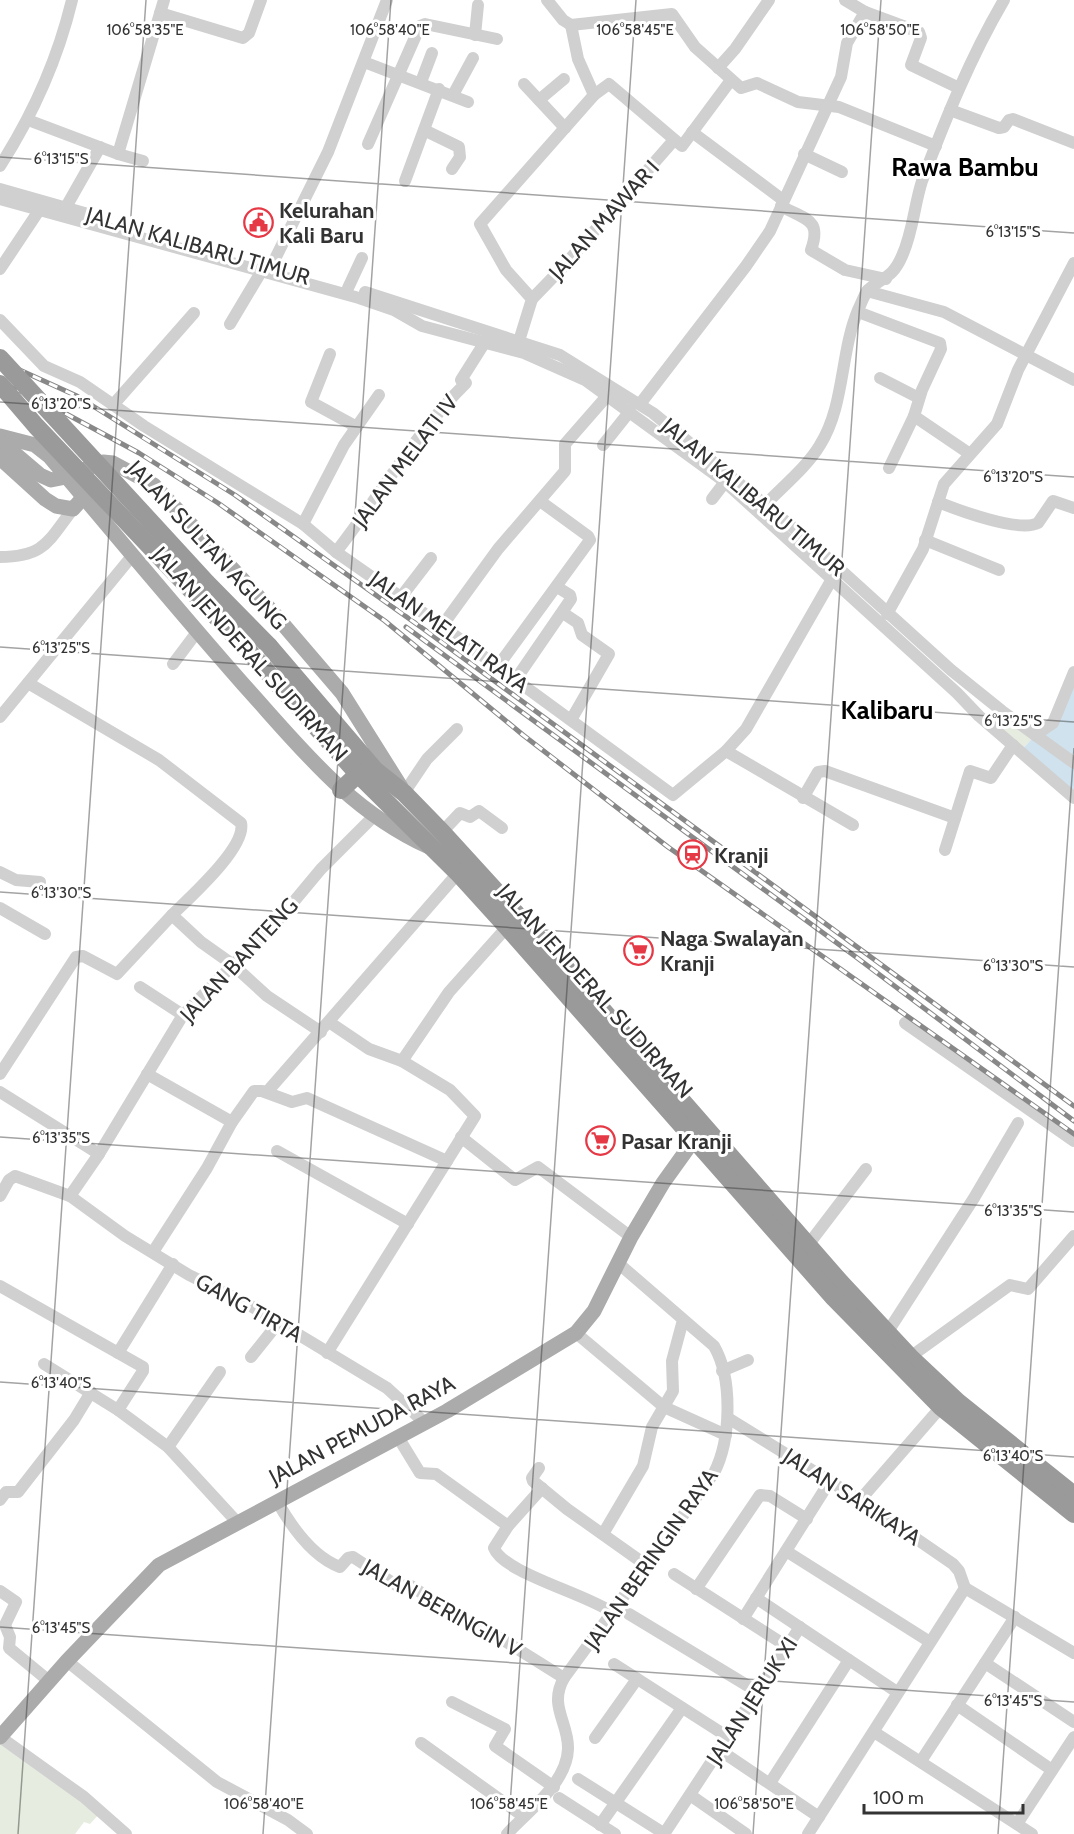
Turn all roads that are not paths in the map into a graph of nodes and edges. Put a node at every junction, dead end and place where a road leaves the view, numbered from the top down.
1 (72, 0) edge
2 (164, 0) edge
3 (261, 0) edge
4 (387, 0) edge
5 (547, 0) edge
6 (769, 0) edge
7 (845, 0) edge
8 (1004, 0) edge
9 (478, 5) dead end
10 (865, 12) junction
11 (160, 13) junction
12 (571, 25) junction
13 (475, 36) junction
14 (498, 39) dead end
15 (432, 53) dead end
16 (473, 58) dead end
17 (364, 62) junction
18 (718, 68) junction
19 (400, 74) junction
20 (564, 79) dead end
21 (731, 80) junction
22 (421, 82) junction
23 (524, 84) dead end
24 (959, 88) junction
25 (439, 89) junction
26 (453, 95) junction
27 (594, 95) junction
28 (539, 100) junction
29 (468, 102) dead end
30 (826, 106) junction
31 (950, 110) junction
32 (28, 120) junction
33 (565, 128) junction
34 (424, 130) junction
35 (692, 132) junction
36 (674, 140) junction
37 (1074, 143) edge
38 (368, 144) dead end
39 (936, 146) junction
40 (100, 147) junction
41 (118, 154) junction
42 (804, 154) junction
43 (143, 161) dead end
44 (0, 166) edge
45 (452, 169) dead end
46 (842, 171) dead end
47 (405, 181) dead end
48 (0, 189) edge
49 (0, 199) edge
50 (782, 203) junction
51 (66, 207) junction
52 (40, 209) junction
53 (86, 217) junction
54 (362, 258) dead end
55 (1074, 263) edge
56 (0, 269) edge
57 (266, 269) junction
58 (886, 279) junction
59 (348, 288) junction
60 (867, 291) junction
61 (532, 299) junction
62 (395, 306) junction
63 (858, 312) junction
64 (194, 313) dead end
65 (0, 320) edge
66 (230, 324) dead end
67 (488, 337) junction
68 (522, 347) junction
69 (330, 354) dead end
70 (1025, 356) junction
71 (0, 358) edge
72 (880, 378) dead end
73 (1074, 380) edge
74 (0, 384) edge
75 (379, 395) dead end
76 (607, 396) junction
77 (919, 398) junction
78 (113, 405) junction
79 (635, 408) junction
80 (914, 416) junction
81 (357, 427) junction
82 (0, 436) edge
83 (0, 441) edge
84 (603, 445) dead end
85 (970, 453) junction
86 (0, 458) edge
87 (889, 468) dead end
88 (128, 470) junction
89 (66, 477) junction
90 (725, 482) junction
91 (712, 499) dead end
92 (540, 501) junction
93 (938, 502) junction
94 (79, 504) junction
95 (765, 505) junction
96 (1074, 508) edge
97 (303, 524) junction
98 (925, 540) junction
99 (336, 552) junction
100 (132, 556) junction
101 (0, 557) edge
102 (431, 558) dead end
103 (999, 570) dead end
104 (832, 579) junction
105 (557, 587) junction
106 (401, 597) junction
107 (563, 613) junction
108 (887, 614) junction
109 (442, 626) junction
110 (197, 632) junction
111 (174, 664) dead end
112 (498, 666) junction
113 (1074, 672) edge
114 (516, 679) junction
115 (28, 683) junction
116 (970, 686) junction
117 (957, 693) junction
118 (1002, 711) junction
119 (0, 717) edge
120 (571, 720) junction
121 (987, 722) junction
122 (457, 729) dead end
123 (1035, 735) junction
124 (1013, 745) junction
125 (726, 751) junction
126 (1072, 759) edge
127 (367, 772) junction
128 (341, 790) junction
129 (404, 793) junction
130 (803, 798) junction
131 (1074, 798) edge
132 (373, 817) junction
133 (955, 818) junction
134 (853, 825) dead end
135 (502, 828) dead end
136 (442, 832) junction
137 (431, 848) junction
138 (945, 850) dead end
139 (0, 872) edge
140 (458, 873) junction
141 (39, 882) dead end
142 (0, 908) edge
143 (172, 915) junction
144 (507, 927) junction
145 (45, 934) dead end
146 (232, 964) junction
147 (140, 987) dead end
148 (183, 1015) junction
149 (329, 1022) junction
150 (905, 1023) dead end
151 (321, 1032) junction
152 (402, 1061) junction
153 (0, 1074) edge
154 (147, 1074) junction
155 (0, 1092) edge
156 (267, 1092) junction
157 (232, 1122) junction
158 (1018, 1123) dead end
159 (699, 1132) junction
160 (461, 1137) junction
161 (1074, 1141) edge
162 (277, 1151) dead end
163 (99, 1154) junction
164 (447, 1161) junction
165 (866, 1169) dead end
166 (0, 1196) edge
167 (70, 1196) junction
168 (408, 1224) junction
169 (1074, 1236) edge
170 (631, 1237) junction
171 (808, 1245) junction
172 (153, 1252) junction
173 (618, 1263) junction
174 (173, 1264) junction
175 (829, 1281) junction
176 (0, 1286) edge
177 (683, 1320) junction
178 (279, 1323) junction
179 (576, 1333) junction
180 (887, 1333) junction
181 (118, 1353) junction
182 (327, 1353) junction
183 (251, 1357) dead end
184 (910, 1357) junction
185 (748, 1360) dead end
186 (44, 1364) dead end
187 (722, 1371) junction
188 (220, 1372) dead end
189 (91, 1392) junction
190 (664, 1407) junction
191 (941, 1407) junction
192 (118, 1410) junction
193 (729, 1418) junction
194 (425, 1423) junction
195 (726, 1435) junction
196 (398, 1437) junction
197 (168, 1447) junction
198 (539, 1468) dead end
199 (830, 1481) junction
200 (542, 1488) junction
201 (1074, 1495) edge
202 (0, 1500) edge
203 (860, 1500) junction
204 (277, 1501) junction
205 (1074, 1514) edge
206 (807, 1519) junction
207 (237, 1522) junction
208 (508, 1526) junction
209 (603, 1534) junction
210 (786, 1551) junction
211 (646, 1565) junction
212 (674, 1574) dead end
213 (965, 1588) junction
214 (696, 1589) junction
215 (0, 1591) edge
216 (756, 1598) junction
217 (613, 1613) junction
218 (629, 1614) dead end
219 (1015, 1617) junction
220 (743, 1619) junction
221 (800, 1628) junction
222 (930, 1642) junction
223 (788, 1647) junction
224 (1074, 1653) edge
225 (849, 1660) junction
226 (66, 1661) junction
227 (985, 1663) junction
228 (614, 1665) dead end
229 (564, 1678) junction
230 (637, 1679) junction
231 (50, 1681) junction
232 (758, 1692) junction
233 (897, 1692) junction
234 (453, 1702) dead end
235 (957, 1705) junction
236 (682, 1708) junction
237 (1074, 1722) edge
238 (874, 1732) junction
239 (0, 1737) edge
240 (728, 1737) junction
241 (1074, 1737) edge
242 (595, 1738) dead end
243 (421, 1743) dead end
244 (721, 1751) junction
245 (921, 1761) junction
246 (1052, 1770) junction
247 (578, 1779) dead end
248 (770, 1783) junction
249 (556, 1793) junction
250 (690, 1795) junction
251 (615, 1803) junction
252 (523, 1816) junction
253 (819, 1817) junction
254 (1017, 1824) junction
255 (600, 1825) junction
256 (738, 1832) edge
257 (126, 1834) edge
258 (307, 1834) edge
259 (507, 1834) edge
260 (615, 1834) edge
261 (664, 1834) edge
262 (808, 1834) edge
263 (1032, 1834) edge

1 - 32 street
2 - 11 street
3 - 11 street
4 - 17 street
5 - 12 street
6 - 18 street
7 - 10 street
8 - 24 street
9 - 13 street
10 - 24 street
10 - 30 street
11 - 41 street
12 - 18 street
12 - 27 street
13 - 14 street
13 - 19 street
15 - 22 street
16 - 26 street
17 - 19 street
17 - 57 street
18 - 21 street
19 - 22 street
19 - 38 street
20 - 28 street
21 - 30 street
21 - 35 street
22 - 25 street
23 - 28 street
24 - 31 street
25 - 26 street
25 - 34 street
26 - 29 street
27 - 33 street
27 - 36 street
28 - 33 street
30 - 39 street
30 - 42 street
31 - 37 street
31 - 39 street
32 - 40 street
32 - 44 street
33 - 61 street
34 - 45 street
34 - 47 street
35 - 36 street
35 - 50 street
36 - 61 street, JALAN MAWAR I
39 - 58 street
40 - 41 street
40 - 51 street
41 - 43 street
42 - 46 street
42 - 50 street
48 - 51 street, JALAN KALIBARU TIMUR
49 - 52 street, JALAN KALIBARU TIMUR
50 - 58 street
50 - 79 street
51 - 53 street, JALAN KALIBARU TIMUR
52 - 53 street, JALAN KALIBARU TIMUR
52 - 56 street
53 - 57 street, JALAN KALIBARU TIMUR
54 - 59 street
55 - 70 street
57 - 59 street, JALAN KALIBARU TIMUR
57 - 62 street, JALAN KALIBARU TIMUR
57 - 66 street
58 - 60 street
59 - 62 street, JALAN KALIBARU TIMUR
60 - 63 street
60 - 70 street
61 - 68 street
62 - 67 street, JALAN KALIBARU TIMUR
63 - 77 street
63 - 95 street
64 - 78 street
65 - 78 street, JALAN MELATI RAYA
67 - 68 street, JALAN KALIBARU TIMUR
67 - 99 street, JALAN MELATI IV
68 - 76 street, JALAN KALIBARU TIMUR
68 - 79 street, JALAN KALIBARU TIMUR
69 - 81 street
70 - 73 street
70 - 85 street
71 - 127 highway, JALAN SULTAN AGUNG, bridge
72 - 77 street
74 - 127 highway, JALAN SULTAN AGUNG, bridge
75 - 81 street
76 - 79 street, JALAN KALIBARU TIMUR
76 - 92 street
77 - 80 street
78 - 97 street, JALAN MELATI RAYA
79 - 84 street
79 - 90 street, JALAN KALIBARU TIMUR
79 - 95 street, JALAN KALIBARU TIMUR
80 - 85 street
80 - 87 street
81 - 97 street
82 - 89 main road, JALAN JENDERAL SUDIRMAN
83 - 89 main road
85 - 93 street
86 - 94 main road
88 - 89 main road, JALAN JENDERAL SUDIRMAN
88 - 94 main road
88 - 129 main road, JALAN JENDERAL SUDIRMAN
89 - 94 main road, JALAN JENDERAL SUDIRMAN
90 - 91 street
90 - 104 street, JALAN KALIBARU TIMUR
92 - 105 street
92 - 109 street
93 - 96 street
93 - 98 street
94 - 100 main road, JALAN JENDERAL SUDIRMAN
94 - 101 street
95 - 108 street, JALAN KALIBARU TIMUR
97 - 99 street, JALAN MELATI RAYA
98 - 103 street
98 - 108 street
99 - 106 street, JALAN MELATI RAYA
100 - 110 main road, JALAN JENDERAL SUDIRMAN
100 - 115 street
102 - 106 street
104 - 117 street, JALAN KALIBARU TIMUR
104 - 125 street, JALAN MELATI RAYA
105 - 107 street
105 - 112 street
106 - 109 street, JALAN MELATI RAYA
107 - 114 street
107 - 120 street
108 - 116 street, JALAN KALIBARU TIMUR
109 - 112 street, JALAN MELATI RAYA
110 - 111 street
110 - 128 main road, JALAN JENDERAL SUDIRMAN
112 - 114 street, JALAN MELATI RAYA
113 - 123 street
114 - 120 street, JALAN MELATI RAYA
115 - 119 street
115 - 143 street
116 - 117 street
116 - 118 street, JALAN KALIBARU TIMUR
117 - 121 street, JALAN KALIBARU TIMUR
118 - 121 street
118 - 123 street, JALAN KALIBARU TIMUR
120 - 125 street, JALAN MELATI RAYA
121 - 124 street, JALAN KALIBARU TIMUR
122 - 129 street
123 - 126 street, JALAN KALIBARU TIMUR
124 - 131 street, JALAN KALIBARU TIMUR
124 - 133 street
125 - 130 street
127 - 128 highway
127 - 129 highway, JALAN JENDERAL SUDIRMAN
127 - 137 highway, JALAN SULTAN AGUNG
128 - 132 main road, JALAN JENDERAL SUDIRMAN
129 - 136 highway, JALAN JENDERAL SUDIRMAN
130 - 133 street
130 - 134 street
132 - 137 main road, JALAN JENDERAL SUDIRMAN
132 - 146 street, JALAN BANTENG
133 - 138 street
135 - 136 street
136 - 159 highway, JALAN JENDERAL SUDIRMAN
137 - 140 highway, JALAN JENDERAL SUDIRMAN
139 - 141 street
140 - 144 highway, JALAN JENDERAL SUDIRMAN
140 - 149 street
142 - 145 street
143 - 146 street
143 - 153 street
144 - 152 street
144 - 159 highway, JALAN JENDERAL SUDIRMAN
146 - 148 street, JALAN BANTENG
146 - 151 street
147 - 148 street
148 - 154 street, JALAN BANTENG
149 - 151 street
149 - 152 street
150 - 161 street
151 - 156 street
152 - 160 street
154 - 157 street
154 - 163 street, JALAN BANTENG
155 - 163 street
156 - 157 street
156 - 164 street
157 - 172 street
158 - 180 street
159 - 170 main road, JALAN PEMUDA RAYA
159 - 171 highway, JALAN JENDERAL SUDIRMAN
159 - 175 highway, JALAN JENDERAL SUDIRMAN
160 - 164 street
160 - 170 street
162 - 168 street
163 - 167 street, JALAN BANTENG
164 - 168 street
165 - 171 street
166 - 167 street
167 - 172 street, GANG TIRTA
168 - 182 street
169 - 184 street
170 - 173 main road, JALAN PEMUDA RAYA
171 - 175 highway, JALAN JENDERAL SUDIRMAN
172 - 174 street, GANG TIRTA
173 - 177 street, JALAN BERINGIN RAYA
173 - 179 main road, JALAN PEMUDA RAYA
174 - 178 street, GANG TIRTA
174 - 181 street
175 - 180 highway, JALAN JENDERAL SUDIRMAN
175 - 191 highway, JALAN JENDERAL SUDIRMAN
176 - 181 street
177 - 187 street, JALAN BERINGIN RAYA
177 - 190 street
178 - 182 street, GANG TIRTA
178 - 183 street
179 - 190 street
179 - 194 main road, JALAN PEMUDA RAYA
180 - 184 highway, JALAN JENDERAL SUDIRMAN
181 - 192 street
182 - 194 street, GANG TIRTA
184 - 201 highway, JALAN JENDERAL SUDIRMAN
185 - 187 street
186 - 189 street
187 - 193 street, JALAN BERINGIN RAYA
188 - 197 street
189 - 192 street
189 - 202 street
190 - 195 street
190 - 209 street
191 - 203 street
191 - 205 highway, JALAN JENDERAL SUDIRMAN
192 - 197 street
193 - 195 street, JALAN BERINGIN RAYA
193 - 199 street, JALAN SARIKAYA
194 - 196 main road, JALAN PEMUDA RAYA
195 - 211 street, JALAN BERINGIN RAYA
196 - 204 main road, JALAN PEMUDA RAYA
196 - 208 street
197 - 207 street
198 - 200 street
199 - 203 street, JALAN SARIKAYA
199 - 206 street
200 - 208 street
200 - 209 street
203 - 213 street, JALAN SARIKAYA
204 - 207 main road, JALAN PEMUDA RAYA
204 - 229 street, JALAN BERINGIN V
206 - 210 street
206 - 214 street
207 - 226 main road, JALAN PEMUDA RAYA
208 - 217 street
209 - 211 street
210 - 216 street
210 - 222 street
211 - 217 street, JALAN BERINGIN RAYA
212 - 214 street
213 - 219 street
213 - 222 street
214 - 220 street
215 - 231 street
216 - 220 street
216 - 221 street
217 - 229 street, JALAN BERINGIN RAYA
218 - 232 street
219 - 224 street
219 - 227 street
220 - 223 street
221 - 223 street, JALAN JERUK XI
221 - 225 street
222 - 233 street
223 - 232 street, JALAN JERUK XI
225 - 233 street
225 - 248 street
226 - 231 main road, JALAN PEMUDA RAYA
226 - 258 street
227 - 235 street
227 - 237 street
228 - 230 street
229 - 249 street, JALAN BERINGIN RAYA
230 - 236 street
230 - 242 street
231 - 239 main road, JALAN PEMUDA RAYA
232 - 240 street, JALAN JERUK XI
233 - 238 street
234 - 249 street
235 - 245 street
235 - 246 street
236 - 240 street
236 - 251 street
238 - 245 street
238 - 253 street
239 - 257 street
240 - 244 street, JALAN JERUK XI
241 - 246 street
243 - 252 street
244 - 248 street
244 - 250 street, JALAN JERUK XI
245 - 254 street
246 - 254 street
247 - 251 street
248 - 253 street
249 - 252 street, JALAN BERINGIN RAYA
249 - 255 street
250 - 256 street
250 - 261 street, JALAN JERUK XI
251 - 255 street
251 - 261 street
252 - 259 street, JALAN BERINGIN RAYA
253 - 262 street
254 - 263 street
255 - 260 street

